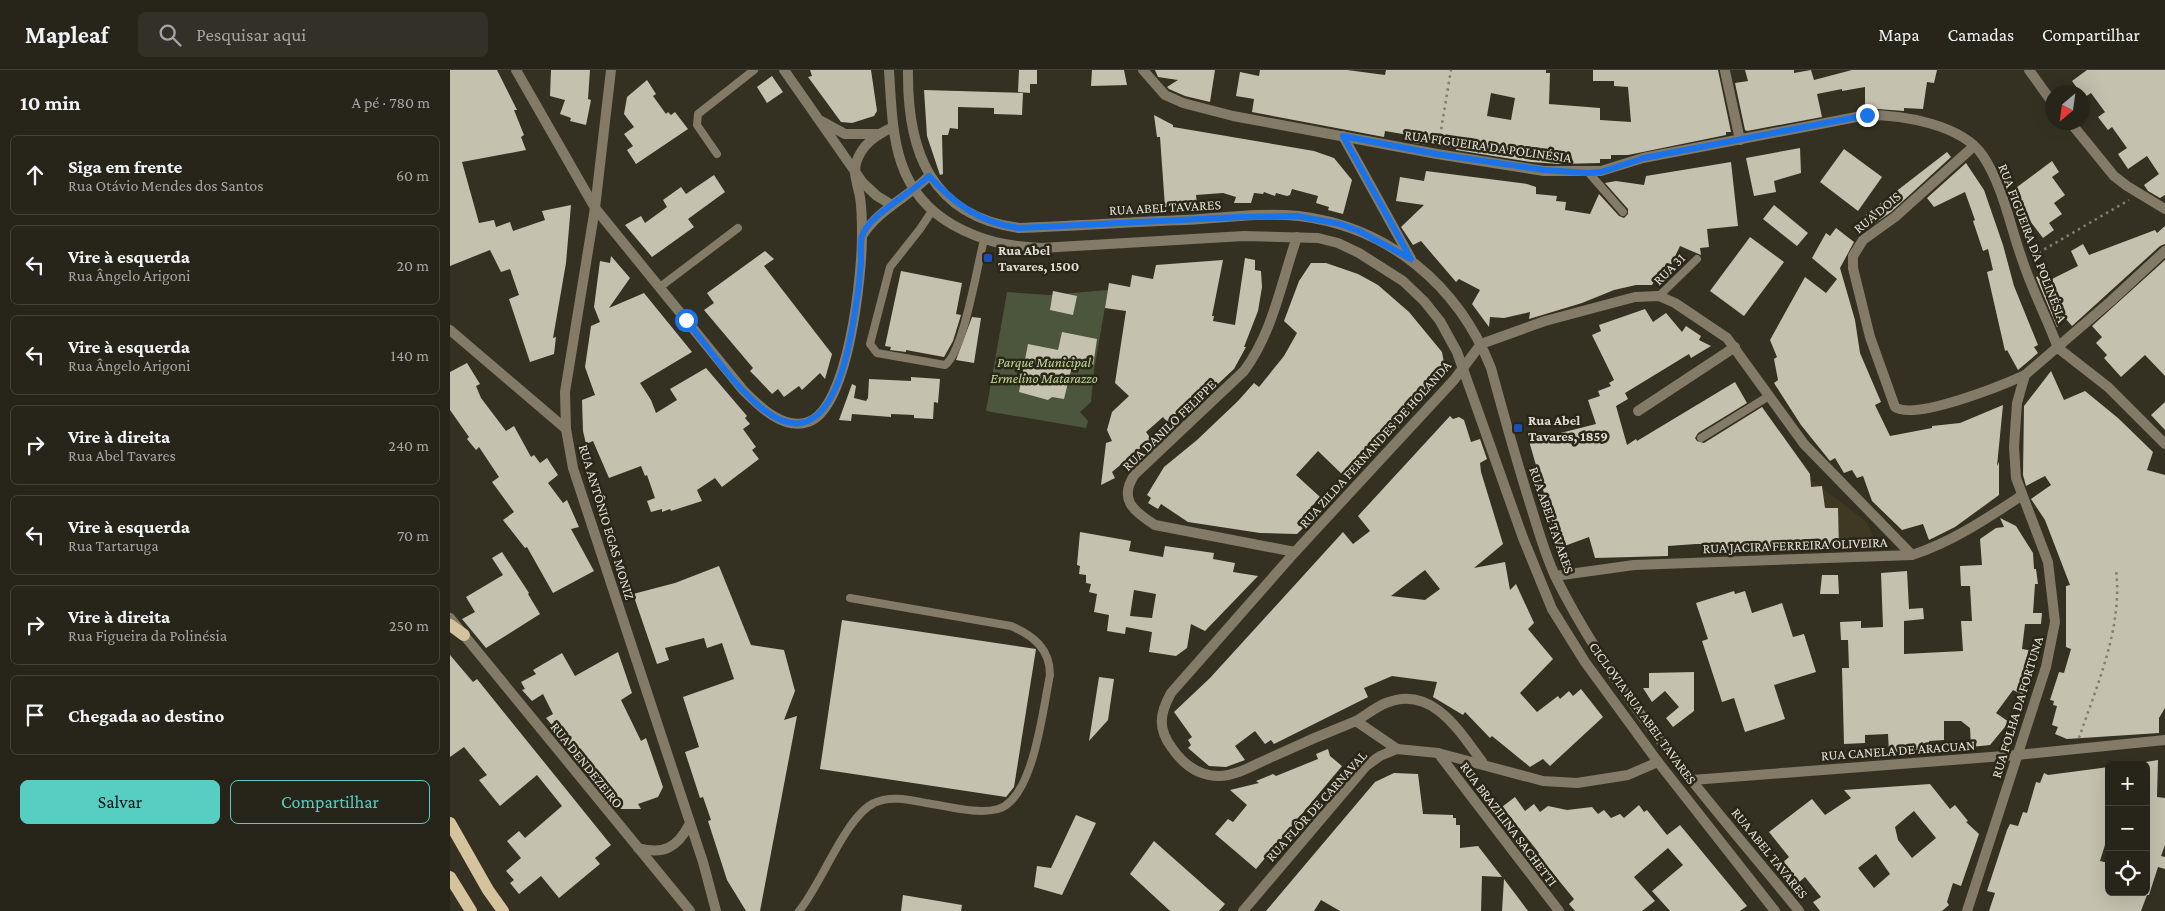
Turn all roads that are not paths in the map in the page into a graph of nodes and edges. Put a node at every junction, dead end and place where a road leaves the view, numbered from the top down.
1 (516, 70) edge
2 (611, 70) edge
3 (754, 70) edge
4 (784, 70) edge
5 (888, 70) edge
6 (908, 70) edge
7 (1142, 70) edge
8 (2029, 70) edge
9 (1725, 71) edge
10 (2045, 92) edge
11 (816, 118) junction
12 (893, 128) junction
13 (2077, 130) edge
14 (878, 134) junction
15 (1343, 136) junction
16 (1740, 140) junction
17 (1974, 146) junction
18 (717, 154) dead end
19 (854, 172) junction
20 (1588, 173) junction
21 (929, 176) junction
22 (913, 191) junction
23 (892, 205) junction
24 (595, 208) junction
25 (2165, 209) edge
26 (932, 211) junction
27 (1623, 212) dead end
28 (738, 228) dead end
29 (862, 236) junction
30 (1297, 237) junction
31 (984, 240) junction
32 (2165, 251) edge
33 (1411, 259) junction
34 (1697, 259) dead end
35 (660, 288) junction
36 (1659, 296) junction
37 (450, 330) edge
38 (1481, 344) junction
39 (1735, 347) junction
40 (2058, 348) junction
41 (1463, 368) junction
42 (2025, 375) junction
43 (1769, 396) junction
44 (1638, 411) dead end
45 (566, 429) junction
46 (1701, 438) dead end
47 (2165, 444) edge
48 (2021, 496) junction
49 (1295, 552) junction
50 (1912, 555) junction
51 (1556, 576) junction
52 (850, 598) dead end
53 (450, 618) edge
54 (450, 625) edge
55 (464, 635) junction
56 (1356, 721) junction
57 (2165, 740) edge
58 (1397, 749) junction
59 (1438, 753) junction
60 (2017, 754) junction
61 (1658, 762) junction
62 (1482, 763) junction
63 (1692, 780) junction
64 (450, 823) edge
65 (689, 825) junction
66 (638, 848) junction
67 (450, 877) edge
68 (471, 911) edge
69 (503, 911) edge
70 (690, 911) edge
71 (716, 911) edge
72 (799, 911) edge
73 (1243, 911) edge
74 (1559, 911) edge
75 (1774, 911) edge
76 (1799, 911) edge
77 (1967, 911) edge

1 - 24 street
2 - 24 street, RUA ANTÔNIO EGAS MONIZ
3 - 18 lane
4 - 11 street
5 - 12 street
6 - 21 street, RUA ABEL TAVARES
7 - 15 street, RUA FIGUEIRA DA POLINÉSIA
8 - 10 street
9 - 16 street
11 - 14 street
11 - 19 street
12 - 14 street
12 - 22 street
13 - 25 street
14 - 19 street
15 - 20 street, RUA FIGUEIRA DA POLINÉSIA
15 - 33 street
16 - 17 street, RUA FIGUEIRA DA POLINÉSIA
16 - 20 street, RUA FIGUEIRA DA POLINÉSIA
17 - 40 street, RUA FIGUEIRA DA POLINÉSIA
17 - 42 street, RUA DOIS
19 - 23 street
19 - 29 street
20 - 27 lane
21 - 22 street
21 - 33 street, RUA ABEL TAVARES
22 - 23 street
22 - 26 street
23 - 29 street
24 - 35 street
24 - 45 street, RUA ANTÔNIO EGAS MONIZ
26 - 31 street
26 - 31 lane
28 - 35 lane
29 - 35 street
30 - 31 street
30 - 41 street
30 - 49 street, RUA DANILO FELIPPE
32 - 40 street
33 - 38 street, RUA ABEL TAVARES
34 - 36 lane, RUA 31
36 - 38 street
36 - 39 street
37 - 45 street
38 - 41 street, RUA ZILDA FERNANDES DE HOLANDA
38 - 51 street, RUA ABEL TAVARES
39 - 43 street
39 - 44 street
40 - 42 street
40 - 47 street
41 - 49 street, RUA ZILDA FERNANDES DE HOLANDA
41 - 61 street
42 - 48 street, RUA FOLHA DA FORTUNA
43 - 46 lane
43 - 50 street
45 - 65 street, RUA ANTÔNIO EGAS MONIZ
48 - 50 street, RUA JACIRA FERREIRA OLIVEIRA
48 - 60 street, RUA FOLHA DA FORTUNA
49 - 56 street, RUA ZILDA FERNANDES DE HOLANDA
50 - 51 street, RUA JACIRA FERREIRA OLIVEIRA
51 - 63 street, RUA ABEL TAVARES
52 - 72 lane
53 - 55 street, RUA DENDEZEIRO
54 - 55 main road
55 - 66 street, RUA DENDEZEIRO
56 - 58 street
56 - 62 street, RUA ZILDA FERNANDES DE HOLANDA
57 - 60 street, RUA CANELA DE ARACUAN
58 - 59 street
58 - 73 street, RUA FLÔR DE CARNAVAL
59 - 62 street
59 - 74 street, RUA BRAZILINA SACHETTI
60 - 63 street, RUA CANELA DE ARACUAN
60 - 77 street, RUA FOLHA DA FORTUNA
61 - 62 street
61 - 75 street
63 - 76 street, RUA ABEL TAVARES
64 - 69 main road
65 - 66 street
65 - 71 street, RUA ANTÔNIO EGAS MONIZ
66 - 70 street, RUA DENDEZEIRO
67 - 68 main road

